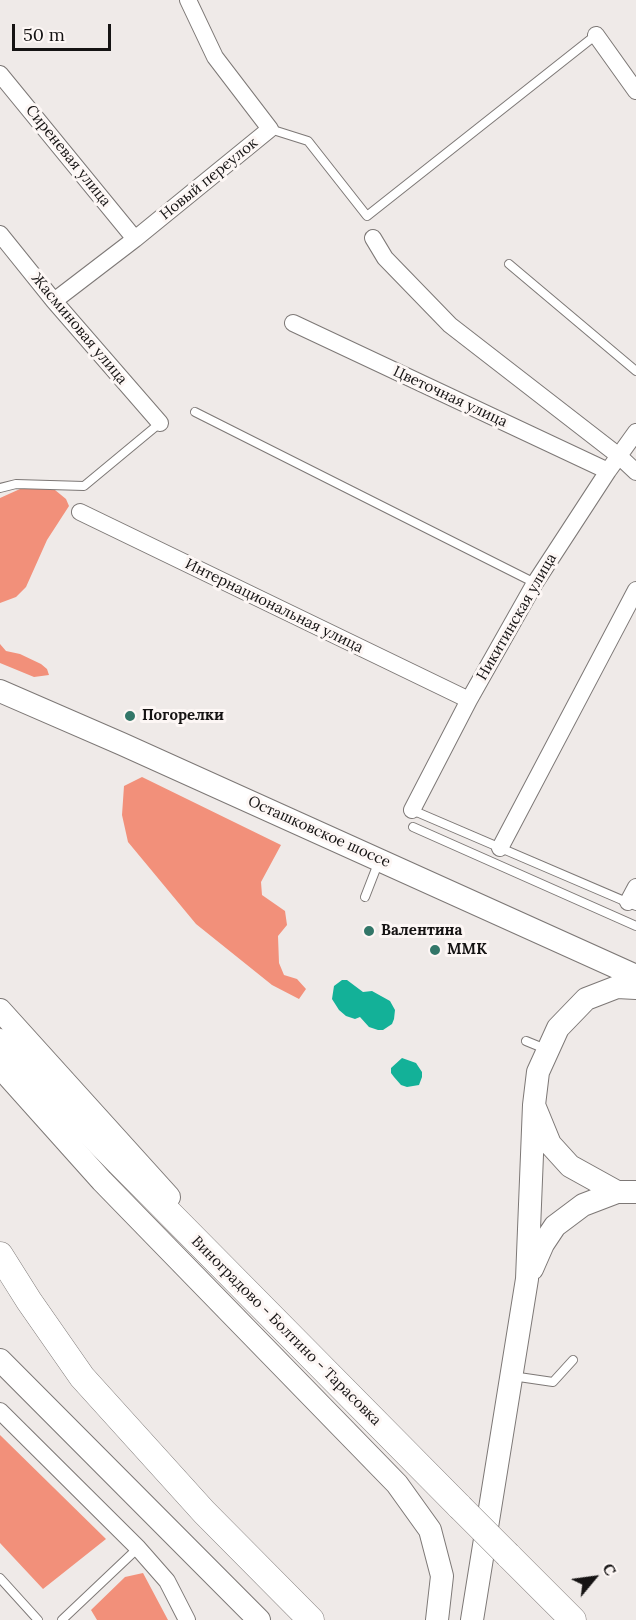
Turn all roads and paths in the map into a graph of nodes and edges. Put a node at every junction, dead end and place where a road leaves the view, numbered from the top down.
1 (188, 0) edge
2 (596, 35) joint
3 (0, 74) edge
4 (636, 91) edge
5 (270, 129) junction
6 (0, 234) edge
7 (373, 238) dead end
8 (135, 239) junction
9 (509, 264) dead end
10 (54, 301) junction
11 (293, 323) dead end
12 (636, 371) edge
13 (195, 412) dead end
14 (160, 423) joint
15 (636, 432) edge
16 (619, 456) junction
17 (608, 471) junction
18 (636, 472) edge
19 (0, 488) edge
20 (80, 512) dead end
21 (535, 582) junction
22 (636, 590) edge
23 (0, 691) edge
24 (469, 700) junction
25 (412, 819) junction
26 (500, 848) junction
27 (379, 859) junction
28 (636, 887) edge
29 (365, 897) dead end
30 (632, 904) edge
31 (636, 926) edge
32 (636, 976) edge
33 (636, 988) edge
34 (0, 1010) edge
35 (526, 1041) dead end
36 (0, 1042) edge
37 (548, 1050) junction
38 (0, 1067) edge
39 (534, 1105) junction
40 (626, 1192) edge
41 (0, 1255) edge
42 (0, 1274) edge
43 (527, 1279) junction
44 (0, 1360) edge
45 (573, 1360) dead end
46 (512, 1376) junction
47 (82, 1377) junction
48 (0, 1411) edge
49 (402, 1449) junction
50 (138, 1548) junction
51 (0, 1578) edge
52 (38, 1620) edge
53 (62, 1620) edge
54 (187, 1620) edge
55 (259, 1620) edge
56 (311, 1620) edge
57 (437, 1620) edge
58 (472, 1620) edge
59 (573, 1620) edge

1 - 5 street, Новый переулок
2 - 4 street
2 - 5 lane
3 - 8 street, Сиреневая улица
5 - 8 street, Новый переулок
6 - 10 street, Жасминовая улица
7 - 16 street
8 - 10 street, Новый переулок
9 - 12 lane
10 - 14 street, Жасминовая улица
11 - 17 street, Цветочная улица
13 - 21 lane
14 - 19 lane
15 - 16 street, Никитинская улица
16 - 17 street, Никитинская улица
16 - 18 street
17 - 21 street, Никитинская улица
20 - 24 street, Интернациональная улица
21 - 24 street, Никитинская улица
22 - 26 street
23 - 27 main road, Осташковское шоссе
24 - 25 street, Никитинская улица
25 - 26 lane
25 - 31 lane
26 - 30 lane
27 - 29 lane
27 - 32 main road, Осташковское шоссе
28 - 30 street
33 - 37 main road
34 - 49 main road
35 - 37 lane
36 - 49 main road, Виноградово - Болтино - Тарасовка
37 - 39 main road
38 - 57 main road
39 - 40 main road
39 - 43 main road
40 - 43 main road
41 - 47 main road
42 - 47 main road
43 - 46 main road
44 - 55 main road
45 - 46 lane
46 - 58 main road
47 - 56 main road
48 - 50 street
49 - 59 main road, Виноградово - Болтино - Тарасовка, bridge
50 - 53 lane
50 - 54 street
51 - 52 lane

